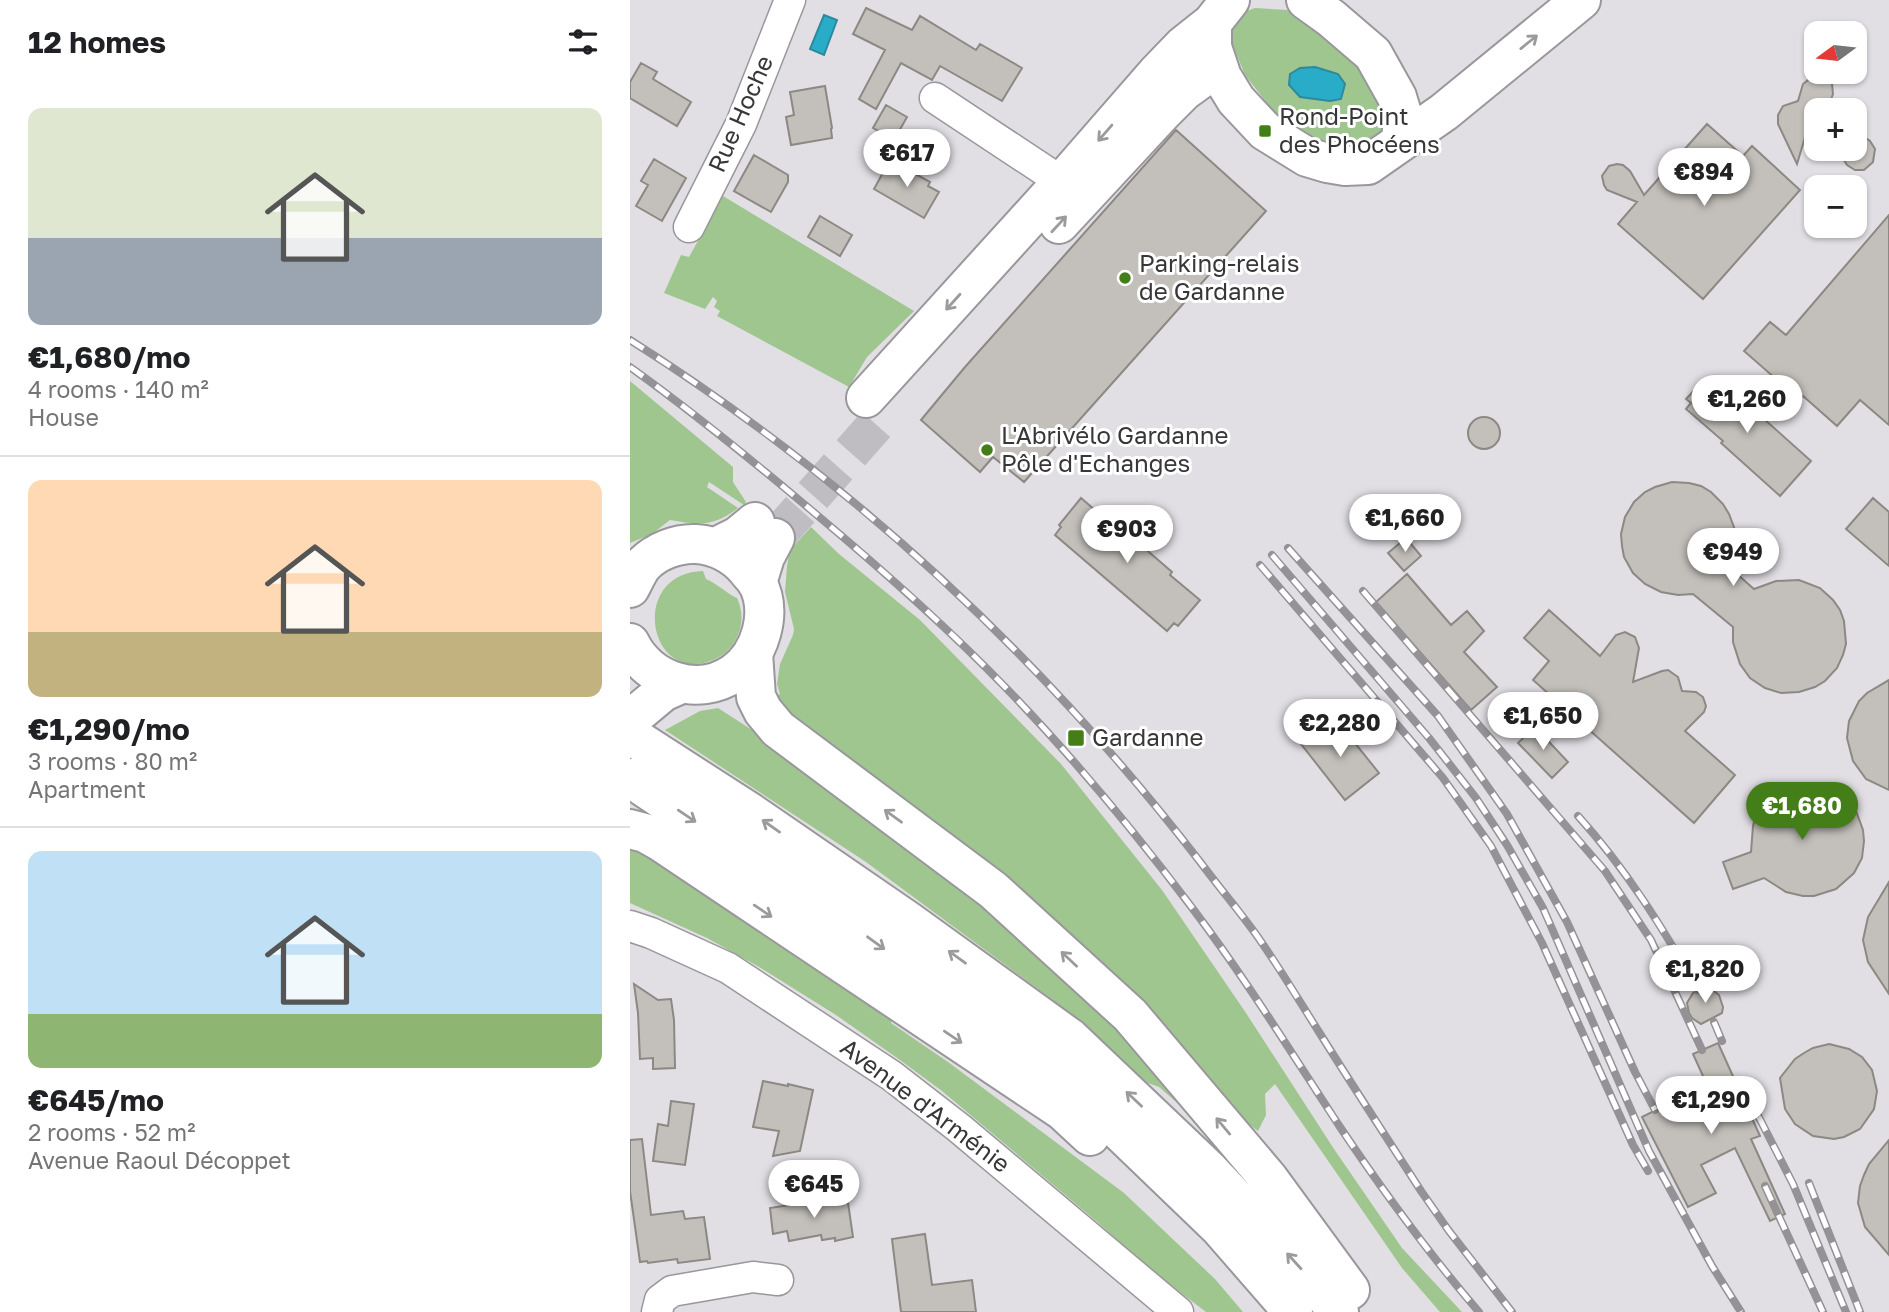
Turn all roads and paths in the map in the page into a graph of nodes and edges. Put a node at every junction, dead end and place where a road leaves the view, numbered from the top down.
1 (790, 0) edge
2 (1541, 0) edge
3 (1581, 0) edge
4 (1321, 6) edge
5 (1221, 12) edge
6 (1222, 77) junction
7 (1397, 97) junction
8 (935, 98) dead end
9 (1401, 142) junction
10 (1062, 182) junction
11 (689, 227) dead end
12 (716, 547) junction
13 (634, 575) edge
14 (757, 583) junction
15 (630, 646) edge
16 (753, 653) junction
17 (681, 684) junction
18 (637, 743) edge
19 (630, 829) edge
20 (637, 926) edge
21 (778, 1280) dead end
22 (657, 1312) edge
23 (1178, 1312) edge
24 (1267, 1312) edge
25 (1293, 1312) edge
26 (1339, 1312) edge
27 (1366, 1312) edge

1 - 11 street, Rue Hoche
2 - 7 main road
9 -> 3 main road
4 - 7 main road
5 - 6 main road
5 -> 10 main road
6 - 9 main road
10 -> 6 main road
7 - 9 main road
8 - 10 street
12 - 13 main road
12 - 14 main road
12 - 14 main road
14 - 16 main road
15 - 17 main road
16 - 17 main road
27 -> 16 main road
17 - 18 main road
18 -> 25 main road
26 -> 18 main road
19 -> 24 main road
20 - 23 street, Avenue d'Arménie
21 - 22 street

